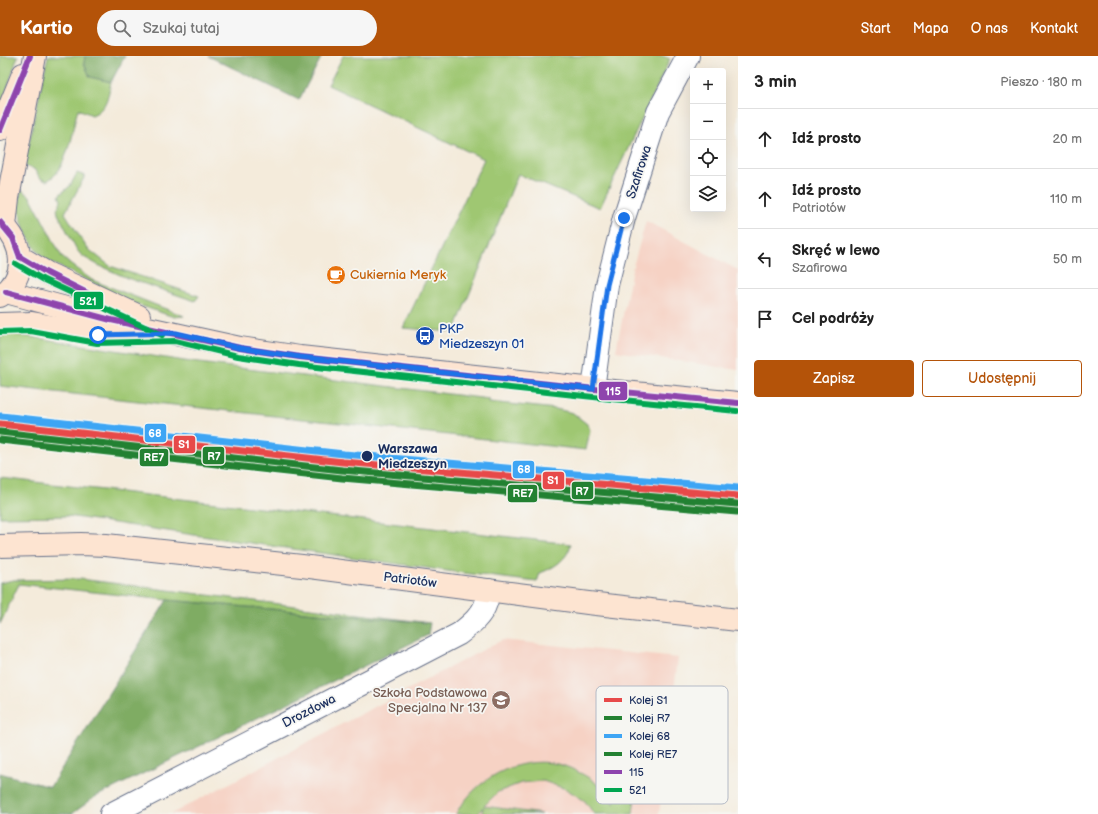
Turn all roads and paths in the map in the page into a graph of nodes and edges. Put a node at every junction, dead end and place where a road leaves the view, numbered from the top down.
1 (30, 56) edge
2 (35, 56) edge
3 (688, 56) edge
4 (0, 130) edge
5 (3, 224) edge
6 (20, 257) junction
7 (3, 294) edge
8 (0, 324) edge
9 (176, 333) junction
10 (593, 389) junction
11 (738, 403) edge
12 (0, 535) edge
13 (81, 544) junction
14 (0, 546) edge
15 (0, 558) edge
16 (488, 590) junction
17 (738, 620) edge
18 (111, 814) edge

1 - 4 main road
2 - 5 main road
3 - 10 street, Szafirowa
5 - 6 main road
6 - 7 main road
6 - 9 main road
7 - 9 main road
8 - 9 main road
9 - 10 main road
10 - 11 main road
12 - 13 main road
13 - 14 main road, Patriotów
13 - 15 main road, Patriotów
13 - 16 main road, Patriotów
16 - 17 main road, Patriotów
16 - 18 street, Drozdowa

